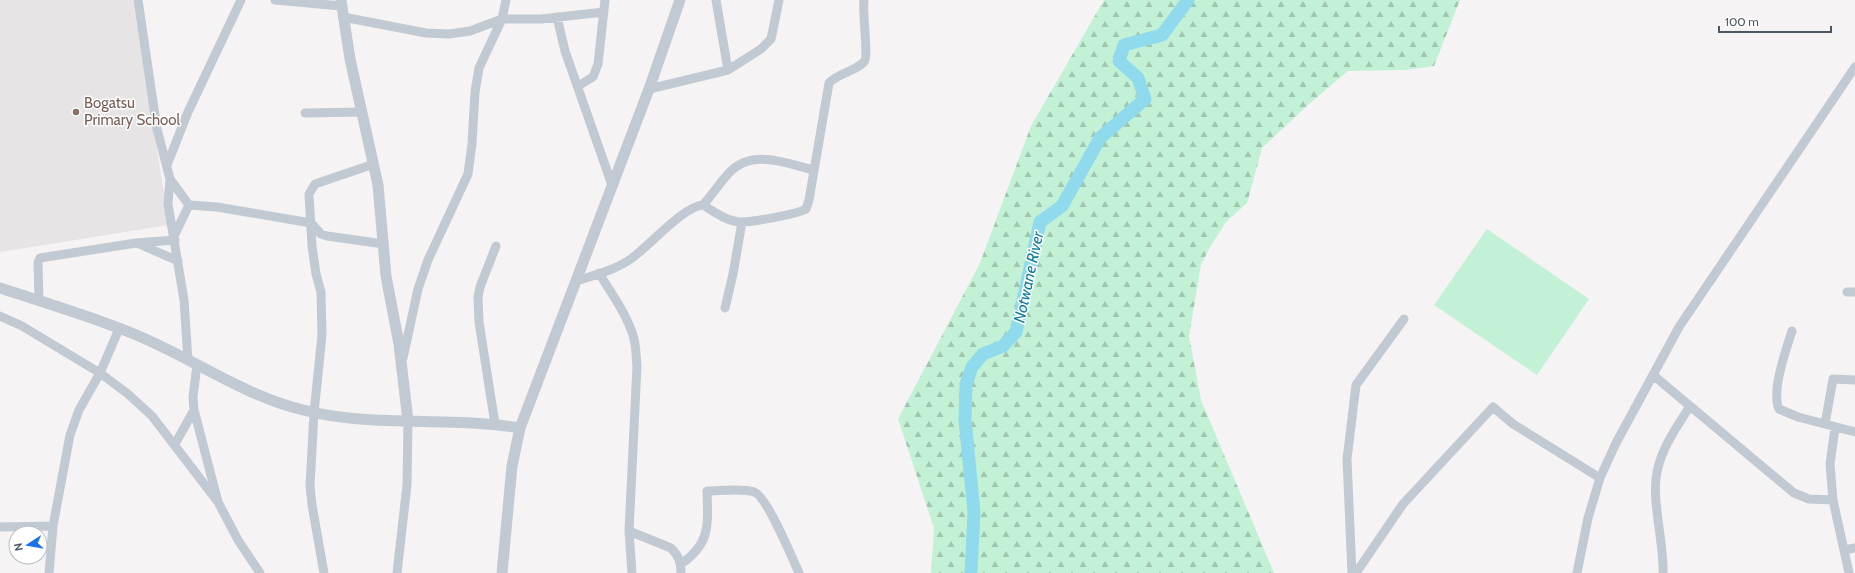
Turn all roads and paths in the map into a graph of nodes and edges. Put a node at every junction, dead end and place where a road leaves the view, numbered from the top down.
1 (138, 0) edge
2 (241, 0) edge
3 (275, 0) edge
4 (506, 0) edge
5 (605, 0) edge
6 (680, 0) edge
7 (716, 0) edge
8 (779, 0) edge
9 (864, 0) edge
10 (342, 8) edge
11 (604, 12) junction
12 (557, 17) junction
13 (502, 20) junction
14 (1855, 67) edge
15 (728, 70) junction
16 (1852, 78) edge
17 (578, 86) junction
18 (649, 89) junction
19 (362, 112) junction
20 (305, 113) dead end
21 (374, 164) junction
22 (167, 165) junction
23 (813, 170) junction
24 (170, 179) junction
25 (612, 185) junction
26 (189, 205) junction
27 (703, 205) junction
28 (742, 222) junction
29 (311, 223) junction
30 (175, 237) junction
31 (136, 243) junction
32 (384, 244) junction
33 (496, 246) dead end
34 (178, 261) junction
35 (599, 273) junction
36 (576, 282) junction
37 (0, 288) edge
38 (39, 300) junction
39 (725, 308) dead end
40 (0, 316) edge
41 (1404, 319) dead end
42 (119, 329) junction
43 (1792, 331) dead end
44 (193, 363) junction
45 (401, 365) junction
46 (100, 373) junction
47 (1653, 375) junction
48 (1855, 380) edge
49 (1690, 406) junction
50 (194, 410) junction
51 (314, 413) junction
52 (408, 421) junction
53 (495, 424) junction
54 (1825, 424) junction
55 (520, 428) junction
56 (1835, 428) junction
57 (1855, 432) edge
58 (175, 444) junction
59 (206, 455) junction
60 (193, 470) junction
61 (1600, 478) junction
62 (1833, 500) junction
63 (218, 502) junction
64 (53, 526) junction
65 (0, 527) edge
66 (629, 532) junction
67 (1855, 548) edge
68 (1844, 550) junction
69 (681, 569) edge
70 (49, 573) edge
71 (260, 573) edge
72 (324, 573) edge
73 (397, 573) edge
74 (502, 573) edge
75 (632, 573) edge
76 (799, 573) edge
77 (1352, 573) edge
78 (1356, 573) edge
79 (1577, 573) edge
80 (1663, 573) edge
81 (1849, 573) edge

1 - 22 street
2 - 22 street
3 - 10 street
4 - 13 street
5 - 11 street
6 - 18 street
7 - 15 street
8 - 15 street
9 - 23 street
10 - 13 street
10 - 19 street
11 - 12 street
11 - 17 street
12 - 13 street
12 - 17 street
13 - 45 street
14 - 16 street
15 - 18 street
16 - 47 street
17 - 25 street
18 - 25 street
19 - 20 street
19 - 21 street
21 - 29 street
21 - 32 street
22 - 24 street
23 - 27 street
23 - 28 street
24 - 26 street
24 - 30 street
25 - 36 street
26 - 29 street
26 - 30 street
27 - 28 street
27 - 35 street
28 - 39 street
29 - 32 street
29 - 51 street
30 - 31 street
30 - 34 street
31 - 34 street
31 - 38 street
32 - 45 street
33 - 53 street
34 - 44 street
35 - 36 street
35 - 66 street
36 - 55 street
37 - 38 street
38 - 42 street
40 - 46 street
41 - 77 street
42 - 44 street
42 - 46 street
43 - 54 street
44 - 50 street
44 - 51 street
45 - 52 street
46 - 58 street
46 - 64 street
47 - 49 street
47 - 61 street
48 - 54 street
49 - 62 street
49 - 80 street
50 - 58 street
50 - 59 street
51 - 52 street
51 - 72 street
52 - 53 street
52 - 73 street
53 - 55 street
54 - 56 street
55 - 74 street
56 - 57 street
56 - 62 street
58 - 60 street
59 - 60 street
59 - 63 street
60 - 63 street
61 - 78 street
61 - 79 street
62 - 68 street
63 - 71 street
64 - 65 street
64 - 70 street
66 - 69 street
66 - 75 street
67 - 68 street
68 - 81 street
69 - 76 street

